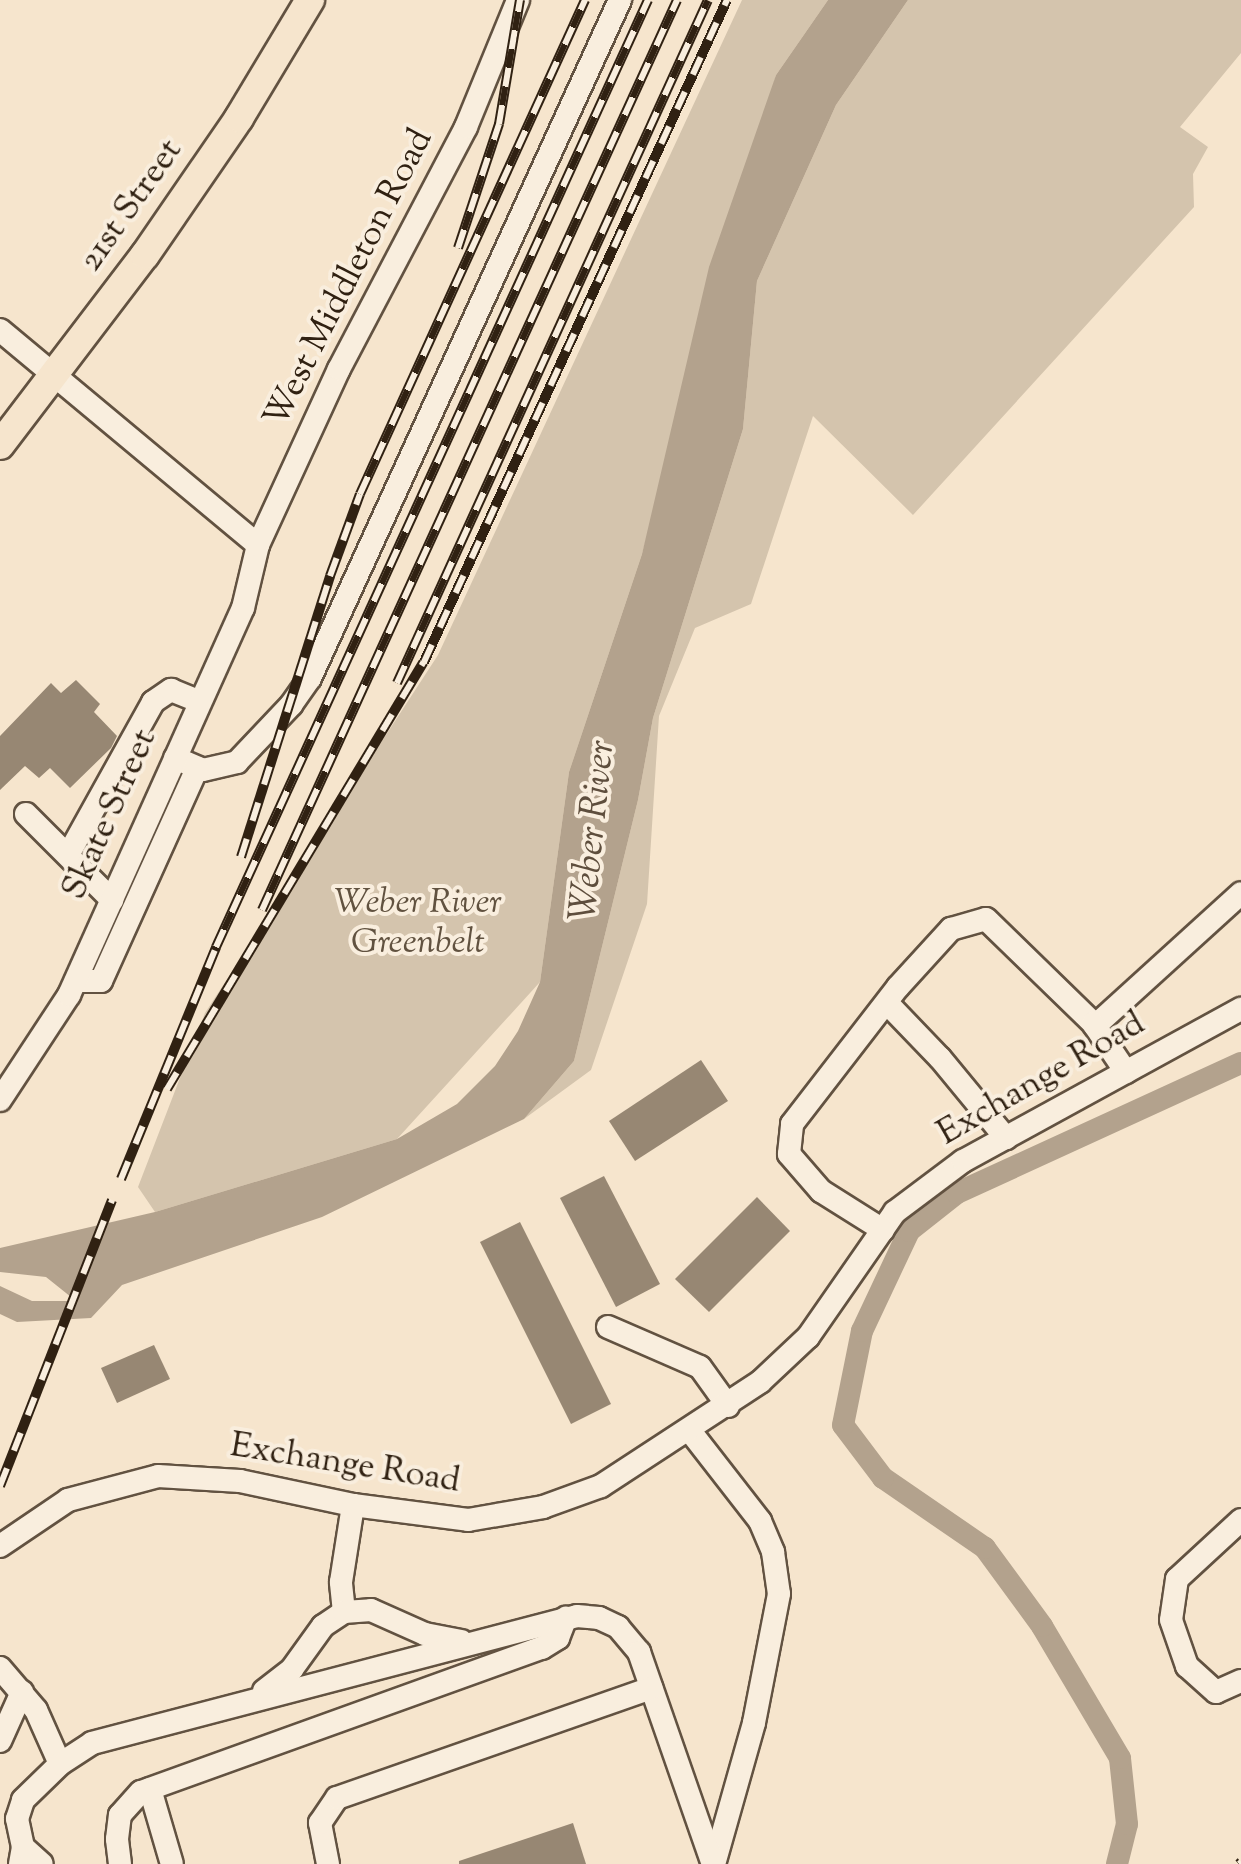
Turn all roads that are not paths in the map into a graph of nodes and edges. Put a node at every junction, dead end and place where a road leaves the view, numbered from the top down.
1 (310, 0) edge
2 (501, 0) edge
3 (518, 0) edge
4 (620, 0) edge
5 (486, 81) junction
6 (0, 330) edge
7 (54, 376) junction
8 (0, 445) edge
9 (276, 509) joint
10 (258, 545) junction
11 (200, 702) junction
12 (175, 758) junction
13 (197, 768) junction
14 (26, 814) dead end
15 (68, 855) junction
16 (1241, 893) edge
17 (112, 900) junction
18 (76, 981) junction
19 (887, 1004) junction
20 (1241, 1009) edge
21 (1095, 1026) junction
22 (1126, 1072) junction
23 (0, 1100) edge
24 (1006, 1138) junction
25 (882, 1230) junction
26 (608, 1327) dead end
27 (728, 1406) junction
28 (690, 1431) junction
29 (353, 1505) junction
30 (1239, 1527) edge
31 (0, 1546) edge
32 (344, 1612) junction
33 (566, 1617) junction
34 (477, 1641) junction
35 (0, 1668) edge
36 (1241, 1681) edge
37 (651, 1688) junction
38 (22, 1692) junction
39 (248, 1700) junction
40 (0, 1740) edge
41 (60, 1764) junction
42 (150, 1789) junction
43 (21, 1856) edge
44 (42, 1864) edge
45 (120, 1864) edge
46 (172, 1864) edge
47 (328, 1864) edge
48 (713, 1864) edge

1 - 7 main road, 21st Street
2 - 5 street, West Middleton Road
3 - 5 street, West Middleton Road
4 - 13 street
5 - 9 street, West Middleton Road
6 - 7 street
7 - 8 main road, 21st Street
7 - 10 street
9 - 10 street, Skate Street
10 - 11 street, Skate Street
11 - 12 street, Skate Street
11 - 15 street
12 - 13 street
12 - 17 street, Skate Street
13 - 18 street
14 - 15 street
15 - 17 street
16 - 21 street
17 - 18 street, Skate Street
18 - 23 street, Skate Street
19 - 21 street
19 - 24 street
19 - 25 street
20 - 22 street, Exchange Road
21 - 22 street
22 - 24 street, Exchange Road
24 - 25 street, Exchange Road
25 - 27 street, Exchange Road
26 - 27 street
27 - 28 street, Exchange Road
28 - 29 street, Exchange Road
28 - 48 street
29 - 31 street, Exchange Road
29 - 32 street
30 - 36 street
32 - 34 street
32 - 39 street
33 - 34 street
33 - 37 street
33 - 42 street
34 - 39 street
35 - 38 street
37 - 47 street
37 - 48 street
38 - 40 street
38 - 41 street
39 - 41 street
41 - 43 street
42 - 45 street
42 - 46 street
43 - 44 street

